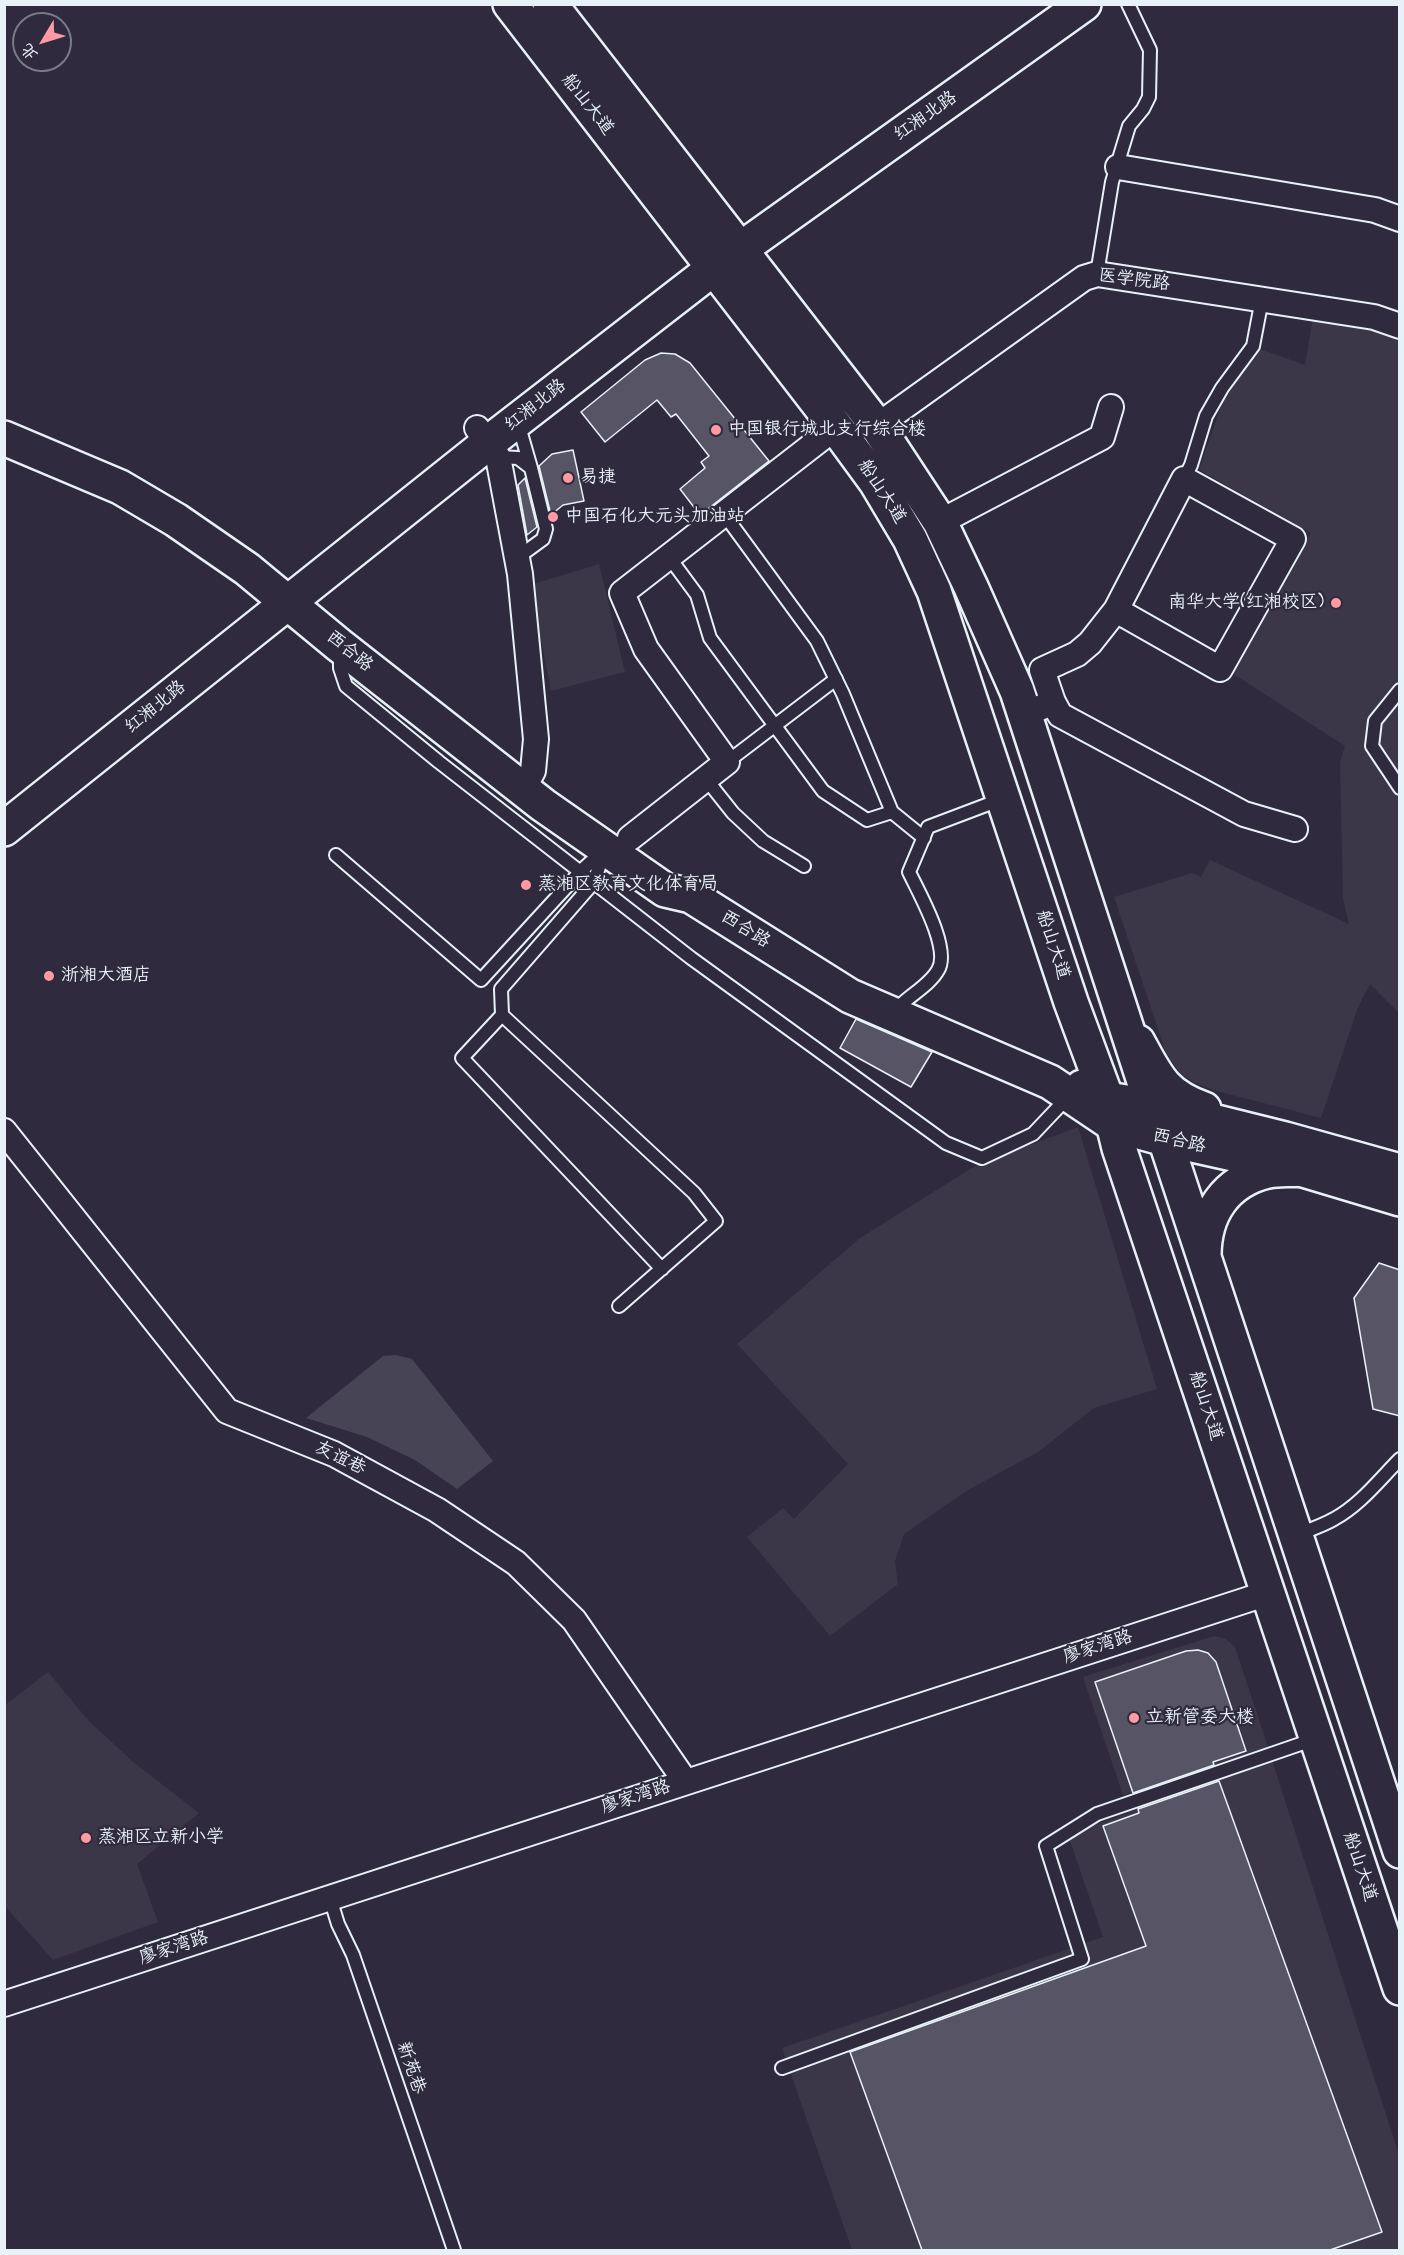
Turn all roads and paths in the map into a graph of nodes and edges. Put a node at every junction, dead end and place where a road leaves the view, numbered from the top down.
1 (510, 4) edge
2 (550, 4) edge
3 (1051, 4) edge
4 (1084, 4) edge
5 (1128, 4) edge
6 (1118, 167) junction
7 (1400, 219) edge
8 (734, 242) junction
9 (708, 261) junction
10 (1097, 274) junction
11 (1262, 299) junction
12 (1400, 326) edge
13 (1111, 407) dead end
14 (4, 420) edge
15 (518, 420) junction
16 (877, 426) junction
17 (836, 427) junction
18 (4, 438) edge
19 (488, 443) junction
20 (531, 468) junction
21 (1184, 479) junction
22 (724, 514) junction
23 (940, 522) junction
24 (669, 557) junction
25 (517, 558) junction
26 (289, 590) junction
27 (1116, 610) junction
28 (339, 645) junction
29 (836, 679) junction
30 (1400, 690) edge
31 (1039, 708) junction
32 (775, 725) junction
33 (727, 762) junction
34 (706, 778) junction
35 (528, 780) junction
36 (1400, 788) edge
37 (1003, 798) junction
38 (4, 805) edge
39 (892, 812) junction
40 (4, 829) edge
41 (1295, 829) dead end
42 (924, 838) junction
43 (617, 839) junction
44 (336, 855) dead end
45 (804, 866) dead end
46 (580, 872) junction
47 (594, 882) junction
48 (903, 1003) junction
49 (1119, 1007) junction
50 (502, 1015) junction
51 (1070, 1096) junction
52 (1152, 1106) junction
53 (1110, 1112) junction
54 (4, 1131) edge
55 (1165, 1139) junction
56 (1285, 1139) junction
57 (1300, 1169) junction
58 (1400, 1171) edge
59 (1400, 1199) edge
60 (1204, 1264) junction
61 (662, 1269) junction
62 (619, 1306) dead end
63 (1400, 1459) edge
64 (1294, 1535) junction
65 (1268, 1593) junction
66 (1317, 1739) junction
67 (685, 1781) junction
68 (1400, 1851) edge
69 (330, 1898) junction
70 (1400, 1988) edge
71 (4, 2004) edge
72 (782, 2068) dead end
73 (454, 2250) edge

1 - 9 main road, 船山大道
2 - 8 main road, 船山大道
3 - 8 main road, 红湘北路
4 - 8 main road, 红湘北路
5 - 6 lane
6 - 7 street
6 - 10 lane
8 - 9 main road, 红湘北路
8 - 16 main road, 船山大道
9 - 15 main road, 红湘北路
9 - 17 main road, 船山大道
9 - 19 main road, 红湘北路
10 - 11 street, 医学院路
10 - 16 street, 医学院路
11 - 12 street, 医学院路
11 - 21 lane
13 - 23 street
14 - 26 main road, 西合路
15 - 19 main road, 红湘北路
15 - 20 lane
16 - 23 main road, 船山大道
17 - 22 street
17 - 37 main road, 船山大道
18 - 26 main road, 西合路
19 - 20 lane
19 - 25 street
19 - 26 main road, 红湘北路
20 - 25 lane
21 - 27 street
21 - 27 street
22 - 24 street
22 - 29 lane
23 - 31 main road, 船山大道
24 - 32 lane
24 - 33 street
25 - 35 street
26 - 28 main road, 西合路
26 - 35 main road, 西合路
26 - 38 main road, 红湘北路
26 - 40 main road, 红湘北路
27 - 31 street
28 - 35 main road, 西合路
28 - 46 lane
29 - 32 lane
29 - 39 lane
30 - 36 lane
31 - 41 street
31 - 49 main road, 船山大道
32 - 33 lane
32 - 39 lane
33 - 34 street
34 - 43 street
34 - 45 lane
35 - 43 main road, 西合路
37 - 42 lane
37 - 53 main road, 船山大道
39 - 42 lane
42 - 48 lane
43 - 46 lane
43 - 47 lane
43 - 48 main road, 西合路
43 - 51 main road, 西合路
44 - 46 lane
46 - 47 lane
47 - 50 lane
47 - 51 lane
48 - 53 main road, 西合路
49 - 52 main road, 船山大道
49 - 56 main road
50 - 61 lane
50 - 61 lane
51 - 53 main road, 西合路
52 - 53 main road, 西合路
52 - 55 main road, 船山大道
52 - 56 main road, 西合路
53 - 55 main road, 西合路
53 - 65 main road, 船山大道
54 - 67 street, 友谊巷
55 - 57 main road, 西合路
55 - 60 main road, 船山大道
56 - 58 main road, 西合路
57 - 59 main road, 西合路
57 - 60 main road
60 - 64 main road, 船山大道
61 - 62 lane
63 - 64 lane
64 - 68 main road, 船山大道
65 - 66 main road, 船山大道
65 - 67 street, 廖家湾路
66 - 70 main road, 船山大道
66 - 72 lane
67 - 69 street, 廖家湾路
69 - 71 street, 廖家湾路
69 - 73 lane, 新苑巷

